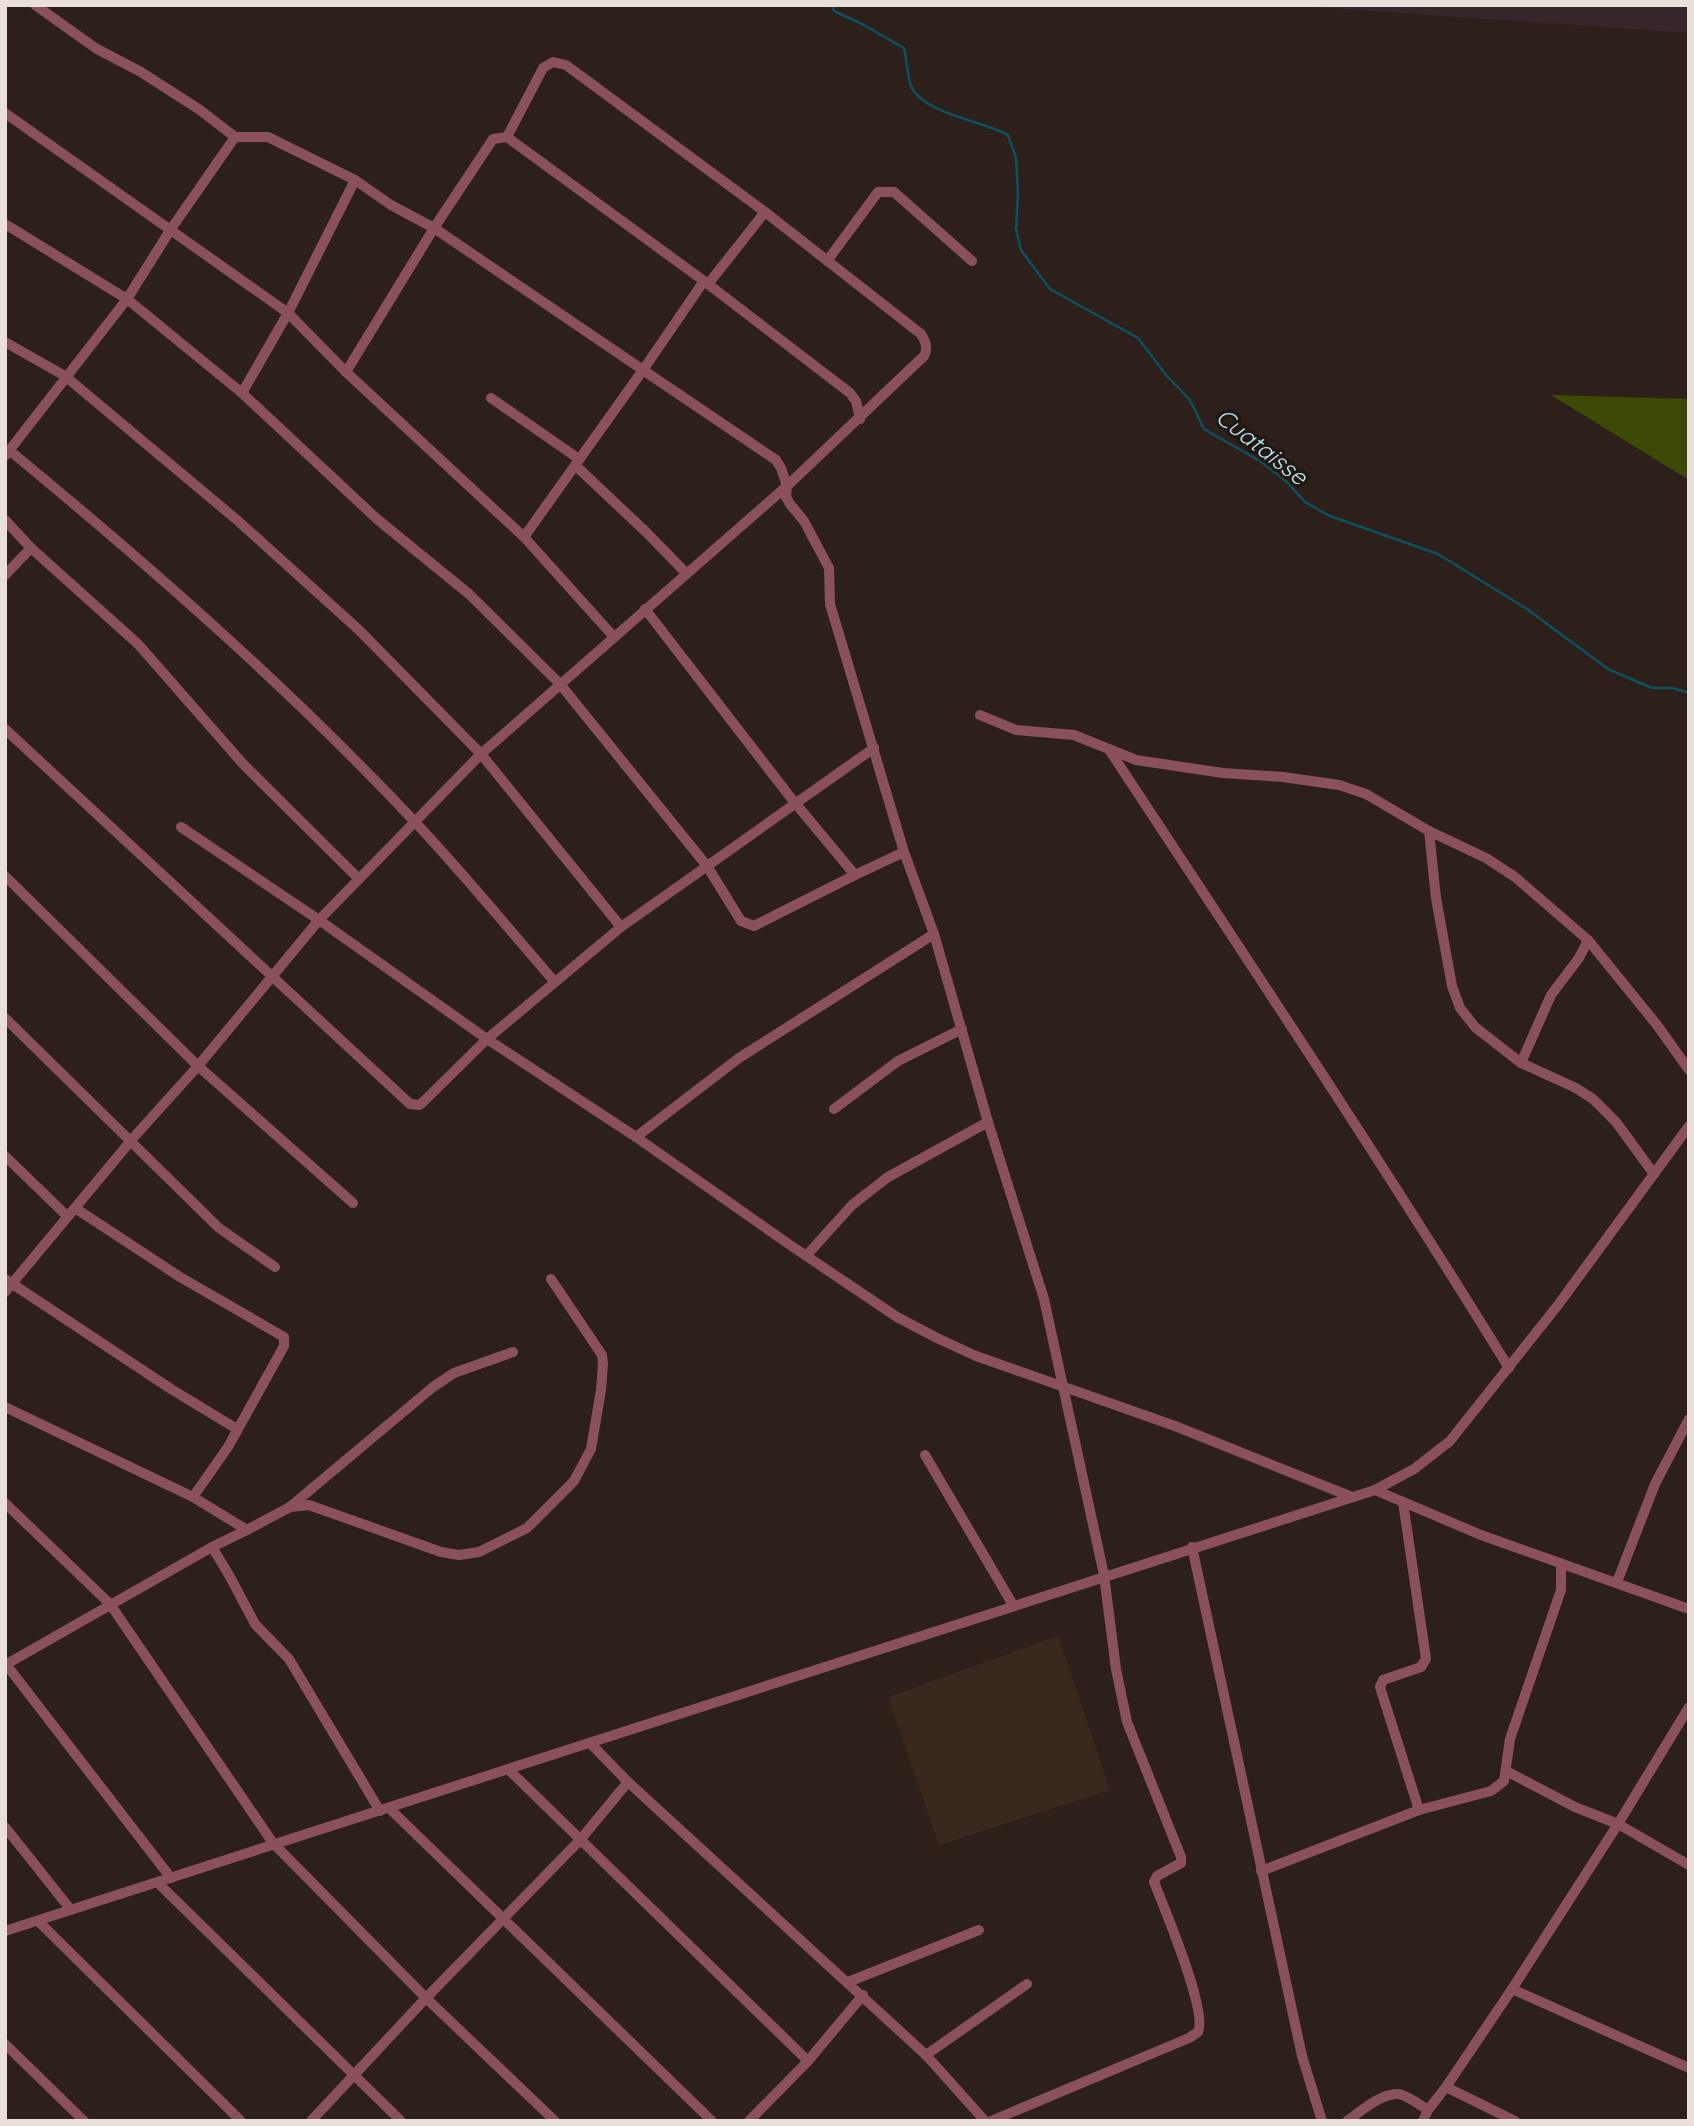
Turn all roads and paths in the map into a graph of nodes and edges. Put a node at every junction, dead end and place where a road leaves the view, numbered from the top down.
1 (34, 5) edge
2 (5, 113) edge
3 (234, 137) junction
4 (507, 137) junction
5 (355, 180) junction
6 (765, 212) junction
7 (5, 225) edge
8 (434, 228) junction
9 (171, 229) junction
10 (827, 261) junction
11 (972, 261) dead end
12 (707, 282) junction
13 (127, 299) junction
14 (288, 313) junction
15 (5, 342) edge
16 (643, 370) junction
17 (346, 372) junction
18 (65, 376) junction
19 (242, 393) junction
20 (491, 398) dead end
21 (860, 419) junction
22 (7, 453) edge
23 (577, 462) junction
24 (787, 486) junction
25 (5, 520) edge
26 (524, 537) junction
27 (32, 548) junction
28 (686, 573) junction
29 (5, 575) edge
30 (645, 609) junction
31 (614, 637) junction
32 (560, 684) junction
33 (980, 715) dead end
34 (5, 729) edge
35 (874, 748) junction
36 (1110, 751) junction
37 (481, 754) junction
38 (795, 802) junction
39 (415, 822) junction
40 (181, 827) dead end
41 (1429, 831) junction
42 (904, 852) junction
43 (707, 866) junction
44 (855, 875) junction
45 (5, 876) edge
46 (359, 879) junction
47 (319, 920) junction
48 (621, 927) junction
49 (934, 934) junction
50 (1588, 940) junction
51 (271, 976) junction
52 (554, 981) junction
53 (5, 1018) edge
54 (962, 1029) junction
55 (487, 1039) junction
56 (1521, 1063) junction
57 (198, 1066) junction
58 (1689, 1070) edge
59 (834, 1109) dead end
60 (988, 1122) junction
61 (1689, 1126) edge
62 (636, 1137) junction
63 (130, 1142) junction
64 (5, 1156) edge
65 (1654, 1174) junction
66 (353, 1203) dead end
67 (71, 1212) junction
68 (806, 1256) junction
69 (275, 1267) dead end
70 (551, 1279) dead end
71 (7, 1285) edge
72 (513, 1352) dead end
73 (1510, 1368) junction
74 (1062, 1386) junction
75 (5, 1407) edge
76 (1689, 1419) edge
77 (237, 1429) junction
78 (925, 1455) dead end
79 (1375, 1489) junction
80 (193, 1497) junction
81 (1352, 1497) junction
82 (1403, 1502) junction
83 (5, 1503) edge
84 (290, 1507) junction
85 (247, 1530) junction
86 (212, 1547) junction
87 (1192, 1547) junction
88 (1561, 1564) junction
89 (1104, 1575) junction
90 (1617, 1582) junction
91 (110, 1604) junction
92 (1013, 1605) junction
93 (1689, 1609) edge
94 (6, 1664) edge
95 (1689, 1707) edge
96 (590, 1742) junction
97 (508, 1769) junction
98 (1506, 1771) junction
99 (628, 1782) junction
100 (384, 1810) junction
101 (1419, 1810) junction
102 (1618, 1824) junction
103 (5, 1827) edge
104 (580, 1840) junction
105 (273, 1843) junction
106 (1689, 1865) edge
107 (1261, 1871) junction
108 (172, 1878) junction
109 (158, 1882) junction
110 (71, 1910) junction
111 (503, 1918) junction
112 (38, 1921) junction
113 (979, 1930) dead end
114 (5, 1931) edge
115 (848, 1982) junction
116 (1027, 1984) dead end
117 (1512, 1989) junction
118 (863, 1995) junction
119 (426, 1998) junction
120 (5, 2044) edge
121 (926, 2055) junction
122 (808, 2062) junction
123 (1689, 2068) edge
124 (355, 2076) junction
125 (1446, 2087) junction
126 (1428, 2110) junction
127 (85, 2121) edge
128 (241, 2121) edge
129 (311, 2121) edge
130 (401, 2121) edge
131 (555, 2121) edge
132 (712, 2121) edge
133 (749, 2121) edge
134 (985, 2121) edge
135 (991, 2121) edge
136 (1322, 2121) edge
137 (1347, 2121) edge
138 (1423, 2121) edge
139 (1515, 2121) edge

1 - 3 street
2 - 9 street
3 - 5 street
3 - 9 street
4 - 6 street
4 - 8 street
4 - 12 street
5 - 8 street
5 - 14 street
6 - 10 street
6 - 12 street
7 - 13 street
8 - 16 street
8 - 17 street
9 - 13 street
9 - 14 street
10 - 11 street
10 - 21 street
12 - 16 street
12 - 21 street
13 - 18 street
13 - 19 street
14 - 17 street
14 - 19 street
15 - 18 street
16 - 23 street
16 - 24 street
17 - 26 street
18 - 22 street
18 - 37 street
19 - 32 street
20 - 23 street
21 - 24 street
22 - 39 street
23 - 26 street
23 - 28 street
24 - 28 street
24 - 35 street
25 - 27 street
26 - 31 street
27 - 29 street
27 - 46 street
28 - 30 street
30 - 31 street
30 - 38 street
31 - 32 street
32 - 37 street
32 - 43 street
33 - 36 street
34 - 51 street
35 - 38 street
35 - 42 street
36 - 41 street
36 - 73 street
37 - 39 street
37 - 48 street
38 - 43 street
38 - 44 street
39 - 46 street
39 - 52 street
40 - 47 street
41 - 50 street
41 - 56 street
42 - 44 street
42 - 49 street
43 - 44 street
43 - 48 street
45 - 57 street
46 - 47 street
47 - 51 street
47 - 55 street
48 - 52 street
49 - 54 street
49 - 62 street
50 - 56 street
50 - 58 street
51 - 55 street
51 - 57 street
52 - 55 street
53 - 63 street
54 - 59 street
54 - 60 street
55 - 62 street
56 - 65 street
57 - 63 street
57 - 66 street
60 - 68 street
60 - 74 street
61 - 65 street
62 - 68 street
63 - 67 street
63 - 69 street
64 - 67 street
65 - 73 street
67 - 71 street
67 - 77 street
68 - 74 street
70 - 84 street
71 - 77 street
72 - 84 street
73 - 79 street
74 - 81 street
74 - 89 street
75 - 80 street
76 - 90 street
77 - 80 street
78 - 92 street
79 - 81 street
79 - 82 street
80 - 85 street
81 - 87 street
82 - 88 street
82 - 101 street
83 - 91 street
84 - 85 street
85 - 86 street
86 - 91 street
86 - 100 street
87 - 89 street
87 - 107 street
88 - 90 street
88 - 98 street
89 - 92 street
89 - 135 street
90 - 93 street
91 - 94 street
91 - 105 street
92 - 96 street
94 - 108 street
95 - 102 street
96 - 97 street
96 - 99 street
97 - 100 street
97 - 104 street
98 - 101 street
98 - 102 street
99 - 104 street
99 - 115 street
100 - 105 street
100 - 111 street
101 - 107 street
102 - 106 street
102 - 117 street
103 - 110 street
104 - 111 street
104 - 122 street
105 - 108 street
105 - 119 street
107 - 136 street
108 - 109 street
109 - 110 street
109 - 124 street
110 - 112 street
111 - 119 street
111 - 132 street
112 - 114 street
112 - 128 street
113 - 115 street
115 - 118 street
116 - 121 street
117 - 123 street
117 - 125 street
118 - 121 street
118 - 122 street
119 - 124 street
119 - 131 street
120 - 127 street
121 - 134 street
122 - 133 street
124 - 129 street
124 - 130 street
125 - 126 street
125 - 139 street
126 - 137 street
126 - 138 street

